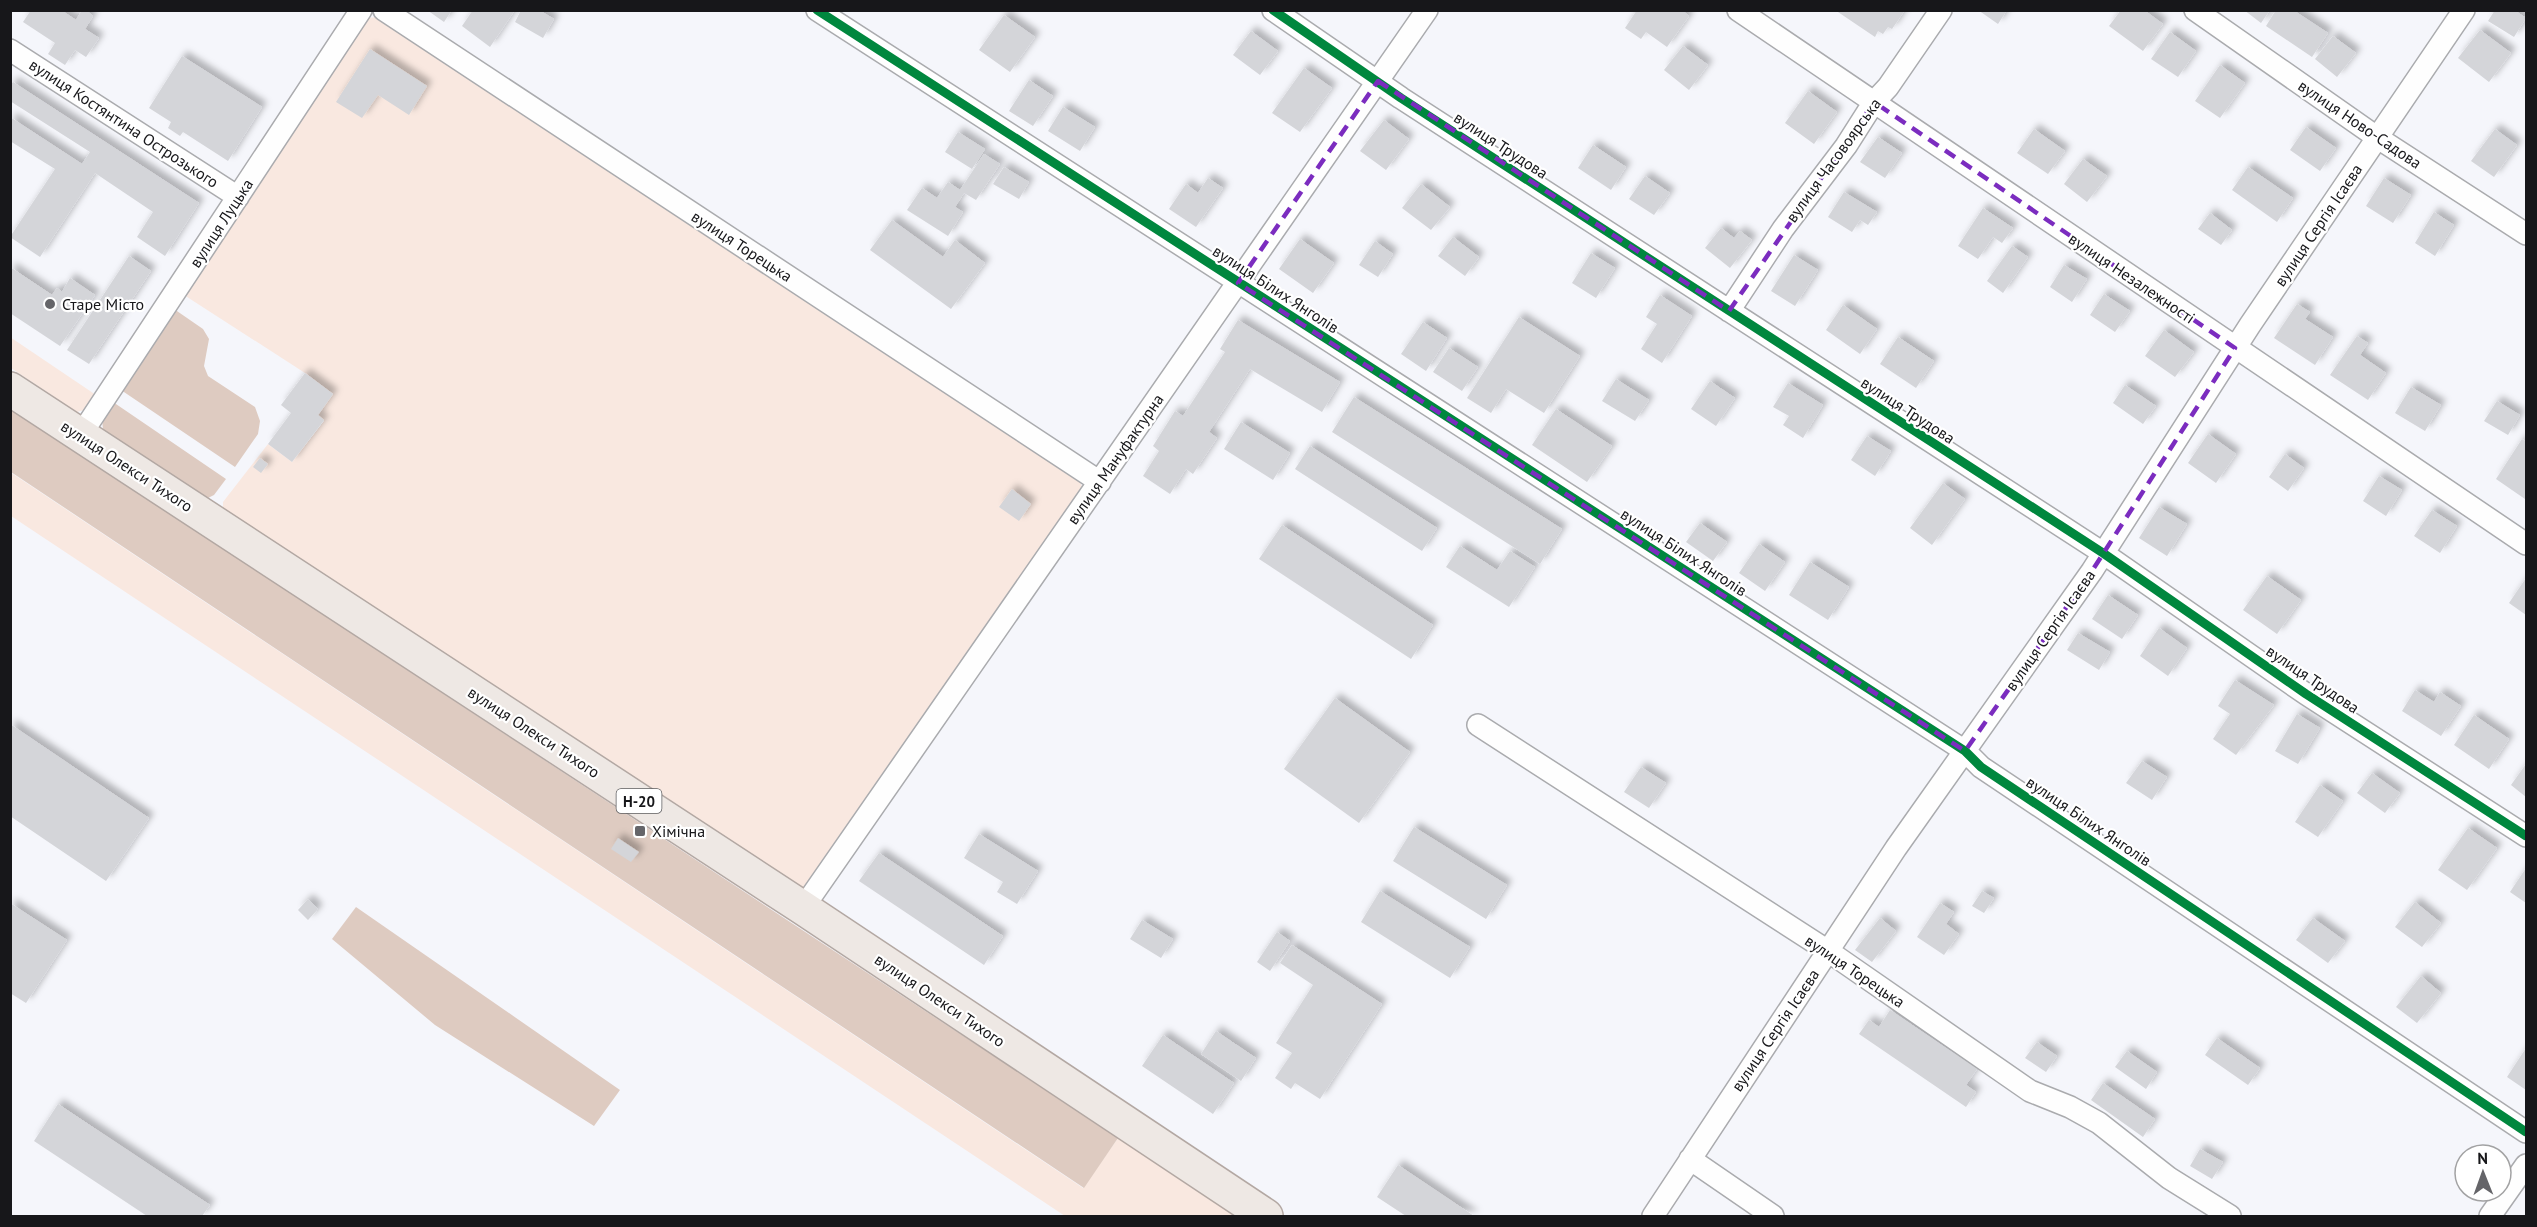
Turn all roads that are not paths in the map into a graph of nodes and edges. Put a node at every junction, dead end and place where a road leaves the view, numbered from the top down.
1 (361, 10) edge
2 (384, 10) edge
3 (817, 10) edge
4 (1273, 10) edge
5 (1427, 10) edge
6 (1738, 10) edge
7 (1941, 10) edge
8 (2195, 10) edge
9 (2464, 10) edge
10 (10, 50) edge
11 (1378, 81) junction
12 (1874, 102) junction
13 (2378, 138) junction
14 (238, 197) junction
15 (2526, 234) edge
16 (1238, 283) junction
17 (1729, 311) junction
18 (2235, 348) junction
19 (10, 390) edge
20 (80, 436) junction
21 (1100, 482) junction
22 (2526, 543) edge
23 (2103, 554) junction
24 (1478, 725) dead end
25 (1965, 751) junction
26 (2526, 836) edge
27 (803, 908) junction
28 (1828, 951) junction
29 (2526, 1132) edge
30 (1690, 1159) junction
31 (2526, 1165) edge
32 (1266, 1216) edge
33 (1653, 1216) edge
34 (1773, 1216) edge
35 (2230, 1216) edge
36 (2490, 1216) edge

1 - 14 street, вулиця Луцька
2 - 21 street, вулиця Торецька
3 - 16 street, вулиця Білих Янголів
4 - 11 street, вулиця Трудова
5 - 11 street, вулиця Мануфактурна
6 - 12 street, вулиця Незалежності
7 - 12 street, вулиця Часовоярська
8 - 13 street, вулиця Ново-Садова
9 - 13 street, вулиця Сергія Ісаєва
10 - 14 street, вулиця Костянтина Острозького
11 - 16 street, вулиця Мануфактурна
11 - 17 street, вулиця Трудова
12 - 17 street, вулиця Часовоярська
12 - 18 street, вулиця Незалежності
13 - 15 street, вулиця Ново-Садова
13 - 18 street, вулиця Сергія Ісаєва
14 - 20 street, вулиця Луцька
16 - 21 street, вулиця Мануфактурна
16 - 25 street, вулиця Білих Янголів
17 - 23 street, вулиця Трудова
18 - 22 street, вулиця Незалежності
18 - 23 street, вулиця Сергія Ісаєва
19 - 20 main road, вулиця Олекси Тихого / Н-20
20 - 27 main road, вулиця Олекси Тихого / Н-20
21 - 27 street, вулиця Мануфактурна
23 - 25 street, вулиця Сергія Ісаєва
23 - 26 street, вулиця Трудова
24 - 28 street, вулиця Торецька
25 - 28 street, вулиця Сергія Ісаєва
25 - 29 street, вулиця Білих Янголів
27 - 32 main road, вулиця Олекси Тихого / Н-20
28 - 30 street, вулиця Сергія Ісаєва
28 - 35 street, вулиця Торецька
30 - 33 street, вулиця Сергія Ісаєва
30 - 34 street
31 - 36 street

